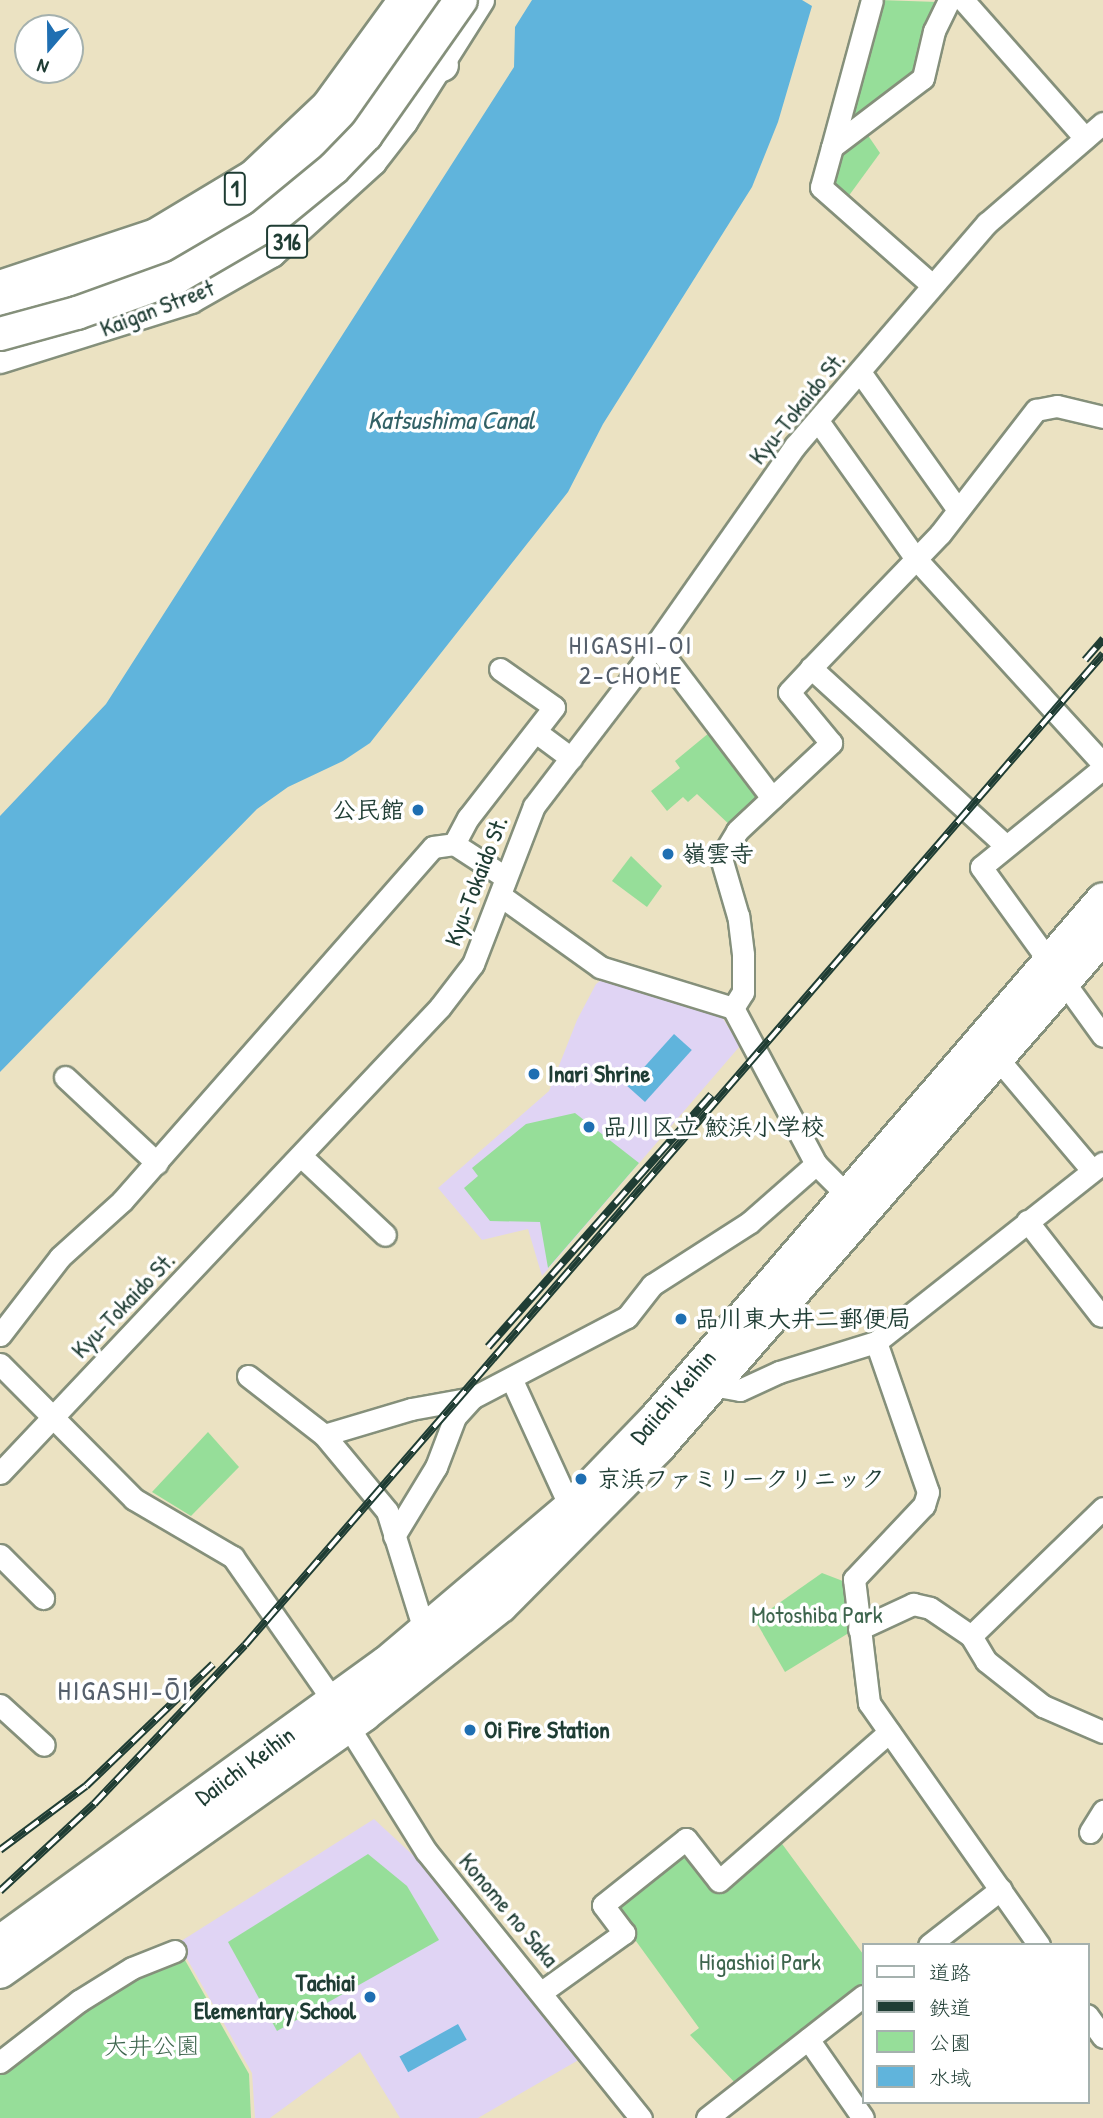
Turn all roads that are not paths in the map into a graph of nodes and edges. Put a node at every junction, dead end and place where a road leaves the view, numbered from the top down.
1 (429, 0) edge
2 (449, 0) edge
3 (461, 0) edge
4 (481, 0) edge
5 (873, 0) edge
6 (949, 0) edge
7 (964, 0) edge
8 (394, 1) edge
9 (442, 65) junction
10 (1103, 123) edge
11 (1085, 138) junction
12 (832, 147) junction
13 (0, 273) edge
14 (932, 285) junction
15 (0, 287) edge
16 (0, 312) edge
17 (0, 334) edge
18 (0, 360) edge
19 (860, 372) junction
20 (1103, 417) edge
21 (818, 421) junction
22 (958, 510) junction
23 (916, 559) junction
24 (656, 645) junction
25 (811, 668) junction
26 (500, 669) dead end
27 (536, 732) junction
28 (572, 758) junction
29 (1103, 766) edge
30 (772, 797) junction
31 (454, 844) junction
32 (1005, 845) junction
33 (503, 887) junction
34 (1103, 899) edge
35 (1103, 937) edge
36 (1058, 970) junction
37 (733, 1008) junction
38 (1103, 1036) edge
39 (998, 1059) junction
40 (65, 1077) dead end
41 (301, 1156) junction
42 (157, 1163) junction
43 (816, 1164) junction
44 (1097, 1166) edge
45 (855, 1204) junction
46 (1027, 1221) junction
47 (385, 1235) dead end
48 (1101, 1316) dead end
49 (0, 1335) edge
50 (876, 1342) junction
51 (0, 1364) edge
52 (248, 1376) dead end
53 (510, 1378) junction
54 (712, 1385) junction
55 (472, 1398) junction
56 (52, 1416) junction
57 (324, 1435) junction
58 (0, 1474) edge
59 (570, 1507) junction
60 (1103, 1508) edge
61 (394, 1536) junction
62 (0, 1555) edge
63 (43, 1598) dead end
64 (859, 1629) junction
65 (425, 1633) junction
66 (971, 1636) junction
67 (0, 1705) edge
68 (340, 1715) junction
69 (889, 1732) junction
70 (1103, 1732) edge
71 (44, 1745) dead end
72 (1103, 1811) edge
73 (1090, 1832) dead end
74 (1001, 1889) junction
75 (0, 1942) edge
76 (932, 1943) edge
77 (1038, 1943) edge
78 (175, 1951) dead end
79 (0, 1972) edge
80 (543, 1991) junction
81 (862, 1997) edge
82 (1089, 2018) edge
83 (1103, 2037) edge
84 (808, 2039) junction
85 (0, 2062) edge
86 (641, 2118) edge
87 (707, 2118) edge
88 (863, 2118) edge

1 - 16 highway
2 - 9 highway
3 - 17 highway, 1, bridge
4 - 9 main road, Kaigan Street / 316
5 - 12 street
6 - 12 street
7 - 11 street
8 - 13 main road
8 - 15 highway, 1
9 - 18 main road, Kaigan Street / 316
10 - 11 street, Kyu-Tokaido St.
11 - 14 street, Kyu-Tokaido St.
12 - 14 street
14 - 19 street, Kyu-Tokaido St.
19 - 21 street, Kyu-Tokaido St.
19 - 22 street
20 - 22 street
21 - 23 street
21 - 24 street, Kyu-Tokaido St.
22 - 23 street
23 - 25 street
23 - 29 street
24 - 28 street, Kyu-Tokaido St.
24 - 30 street
25 - 30 street
25 - 32 street
26 - 27 street
27 - 28 street
27 - 31 street
28 - 33 street, Kyu-Tokaido St.
29 - 32 street
30 - 37 street
31 - 33 street
31 - 42 street
32 - 36 street
33 - 37 street
33 - 41 street, Kyu-Tokaido St.
34 - 36 highway, Daiichi Keihin
35 - 36 highway, Daiichi Keihin
36 - 38 street
36 - 39 highway, Daiichi Keihin
36 - 45 highway, Daiichi Keihin
37 - 43 street
39 - 44 street
39 - 45 highway, Daiichi Keihin
40 - 42 street
41 - 47 street
41 - 56 street, Kyu-Tokaido St.
42 - 49 street
43 - 45 street
43 - 53 street
44 - 46 street
45 - 54 highway, Daiichi Keihin
45 - 59 highway, Daiichi Keihin
46 - 48 street
46 - 50 street
50 - 54 street
50 - 64 street
51 - 56 street, Konome no Saka
52 - 57 street
53 - 55 street
53 - 59 street
54 - 68 highway, Daiichi Keihin
55 - 57 street
55 - 61 street
56 - 58 street, Kyu-Tokaido St.
56 - 68 street, Konome no Saka
57 - 61 street
59 - 65 highway, Daiichi Keihin
60 - 66 street
61 - 65 street
62 - 63 street
64 - 66 street
64 - 69 street
65 - 68 highway, Daiichi Keihin
66 - 70 street
67 - 71 street
68 - 75 highway, Daiichi Keihin
68 - 79 highway, Daiichi Keihin
68 - 80 street, Konome no Saka
69 - 74 street
69 - 80 street
72 - 73 street
74 - 76 street
74 - 77 street
78 - 85 street
80 - 86 street, Konome no Saka
81 - 84 street
82 - 83 street
84 - 87 street
84 - 88 street

